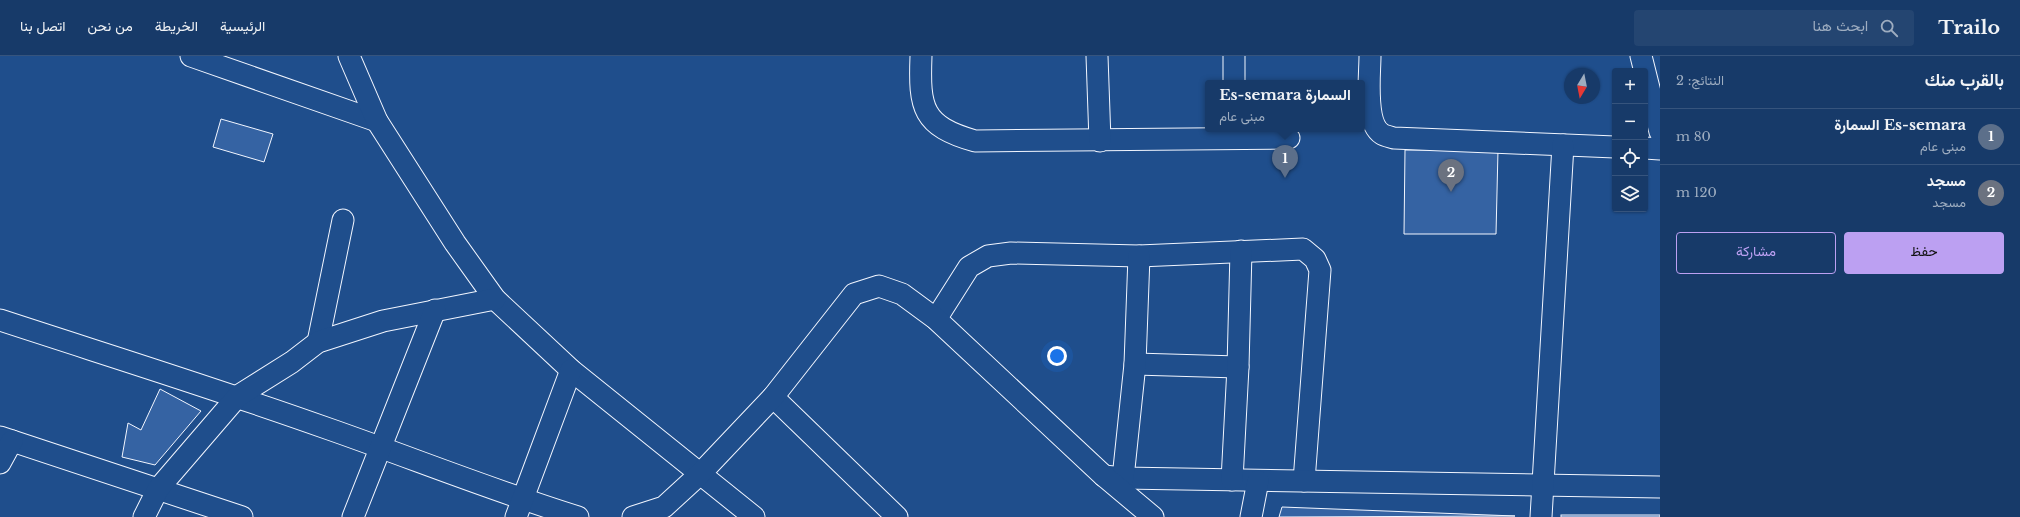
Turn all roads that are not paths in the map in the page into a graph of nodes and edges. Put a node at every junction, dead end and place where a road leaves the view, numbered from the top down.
1 (191, 56) edge
2 (349, 56) edge
3 (921, 56) edge
4 (1097, 56) edge
5 (1234, 56) edge
6 (1370, 56) edge
7 (1644, 58) edge
8 (1234, 80) edge
9 (377, 121) junction
10 (1660, 132) edge
11 (1233, 134) edge
12 (1289, 138) dead end
13 (1100, 142) junction
14 (1563, 145) junction
15 (1612, 147) edge
16 (1648, 148) edge
17 (1660, 149) edge
18 (343, 220) dead end
19 (1241, 251) junction
20 (1139, 256) junction
21 (495, 299) junction
22 (435, 310) junction
23 (0, 320) edge
24 (936, 320) junction
25 (318, 342) junction
26 (1134, 364) junction
27 (1238, 367) junction
28 (571, 370) junction
29 (238, 396) junction
30 (773, 397) junction
31 (6, 439) edge
32 (380, 446) junction
33 (0, 463) edge
34 (700, 474) junction
35 (1114, 477) junction
36 (1232, 480) junction
37 (1258, 481) junction
38 (1304, 481) junction
39 (1543, 485) junction
40 (1660, 487) edge
41 (158, 489) junction
42 (519, 508) edge
43 (664, 512) edge
44 (144, 517) edge
45 (242, 517) edge
46 (353, 517) edge
47 (578, 517) edge
48 (633, 517) edge
49 (754, 517) edge
50 (897, 517) edge
51 (1153, 517) edge
52 (1250, 517) edge
53 (1540, 517) edge

1 - 9 street
2 - 9 street
3 - 13 street
4 - 13 street
5 - 8 street
6 - 14 street
7 - 10 street
9 - 21 street
11 - 12 street
11 - 13 street
14 - 15 street
14 - 39 street
16 - 17 street
18 - 25 street
19 - 20 street
19 - 27 street
19 - 38 street
20 - 24 street
20 - 26 street
21 - 22 street
21 - 28 street
22 - 25 street
22 - 32 street
23 - 29 street
24 - 30 street
24 - 35 street
25 - 29 street
26 - 27 street
26 - 35 street
27 - 36 street
28 - 34 street
28 - 42 street
29 - 32 street
29 - 41 street
30 - 34 street
30 - 50 street
31 - 33 street
31 - 41 street
32 - 42 street
32 - 46 street
34 - 43 street
34 - 49 street
35 - 36 street
35 - 51 street
36 - 37 street
37 - 38 street
37 - 52 street
38 - 39 street
39 - 40 street
39 - 53 street
41 - 44 street
41 - 45 street
42 - 47 street
43 - 48 street

